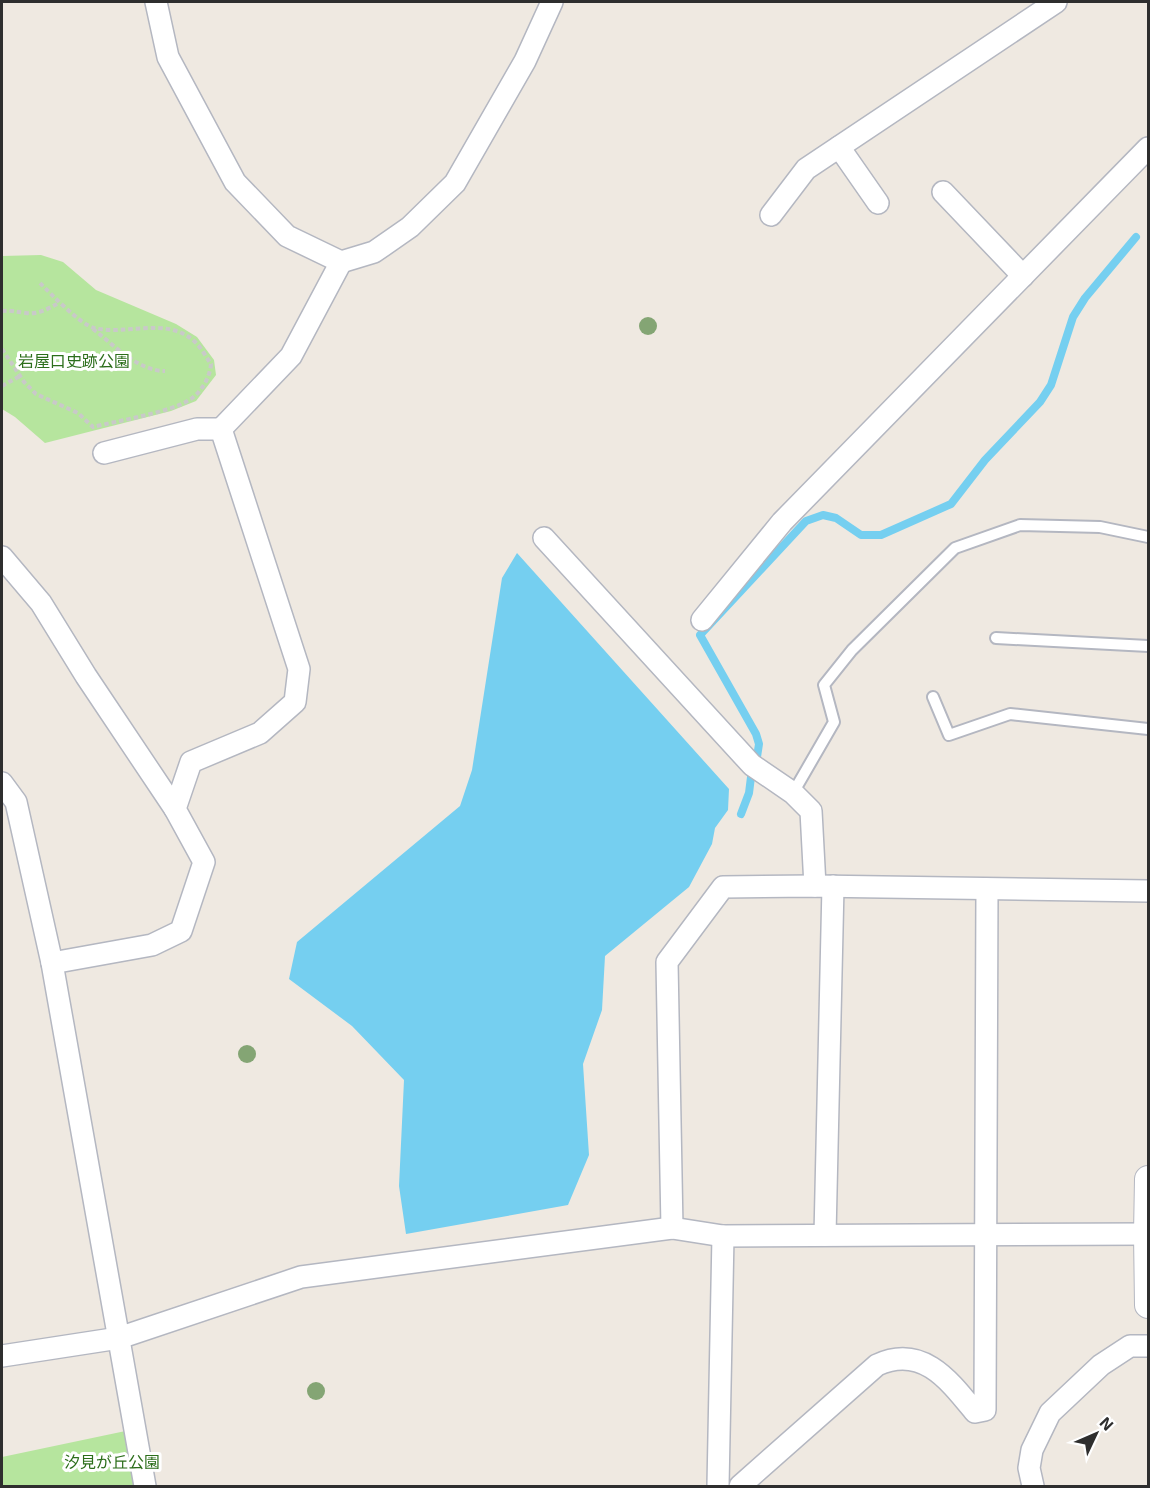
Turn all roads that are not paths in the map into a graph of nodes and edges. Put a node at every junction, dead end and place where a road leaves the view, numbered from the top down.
1 (156, 2) edge
2 (552, 2) edge
3 (1056, 2) edge
4 (840, 147) junction
5 (1149, 148) edge
6 (944, 192) dead end
7 (878, 203) dead end
8 (771, 215) dead end
9 (341, 262) junction
10 (1023, 276) junction
11 (221, 429) junction
12 (104, 453) dead end
13 (1149, 537) edge
14 (544, 538) dead end
15 (2, 557) edge
16 (702, 620) dead end
17 (996, 638) dead end
18 (1149, 646) edge
19 (933, 697) dead end
20 (1149, 729) edge
21 (2, 783) edge
22 (793, 793) junction
23 (175, 809) junction
24 (824, 886) junction
25 (987, 889) junction
26 (1149, 891) edge
27 (52, 963) junction
28 (1149, 1179) edge
29 (672, 1228) junction
30 (986, 1234) junction
31 (1147, 1234) junction
32 (825, 1235) junction
33 (723, 1236) junction
34 (1149, 1305) edge
35 (119, 1338) junction
36 (1149, 1346) edge
37 (2, 1356) edge
38 (145, 1486) edge
39 (718, 1486) edge
40 (740, 1486) edge
41 (1033, 1486) edge

1 - 9 street
2 - 9 street
3 - 4 street
4 - 7 street
4 - 8 street
5 - 10 street
6 - 10 street
9 - 11 street
10 - 16 street
11 - 12 street
11 - 23 street
13 - 22 lane
14 - 22 street
15 - 23 street
17 - 18 lane
19 - 20 lane
21 - 27 street
22 - 24 street
23 - 27 street
24 - 25 street
24 - 29 street
24 - 32 street
25 - 26 street
25 - 30 street
27 - 35 street
28 - 31 street
29 - 33 street
29 - 35 street
30 - 31 street
30 - 32 street
30 - 40 street
31 - 34 street
32 - 33 street
33 - 39 street
35 - 37 street
35 - 38 street
36 - 41 street

